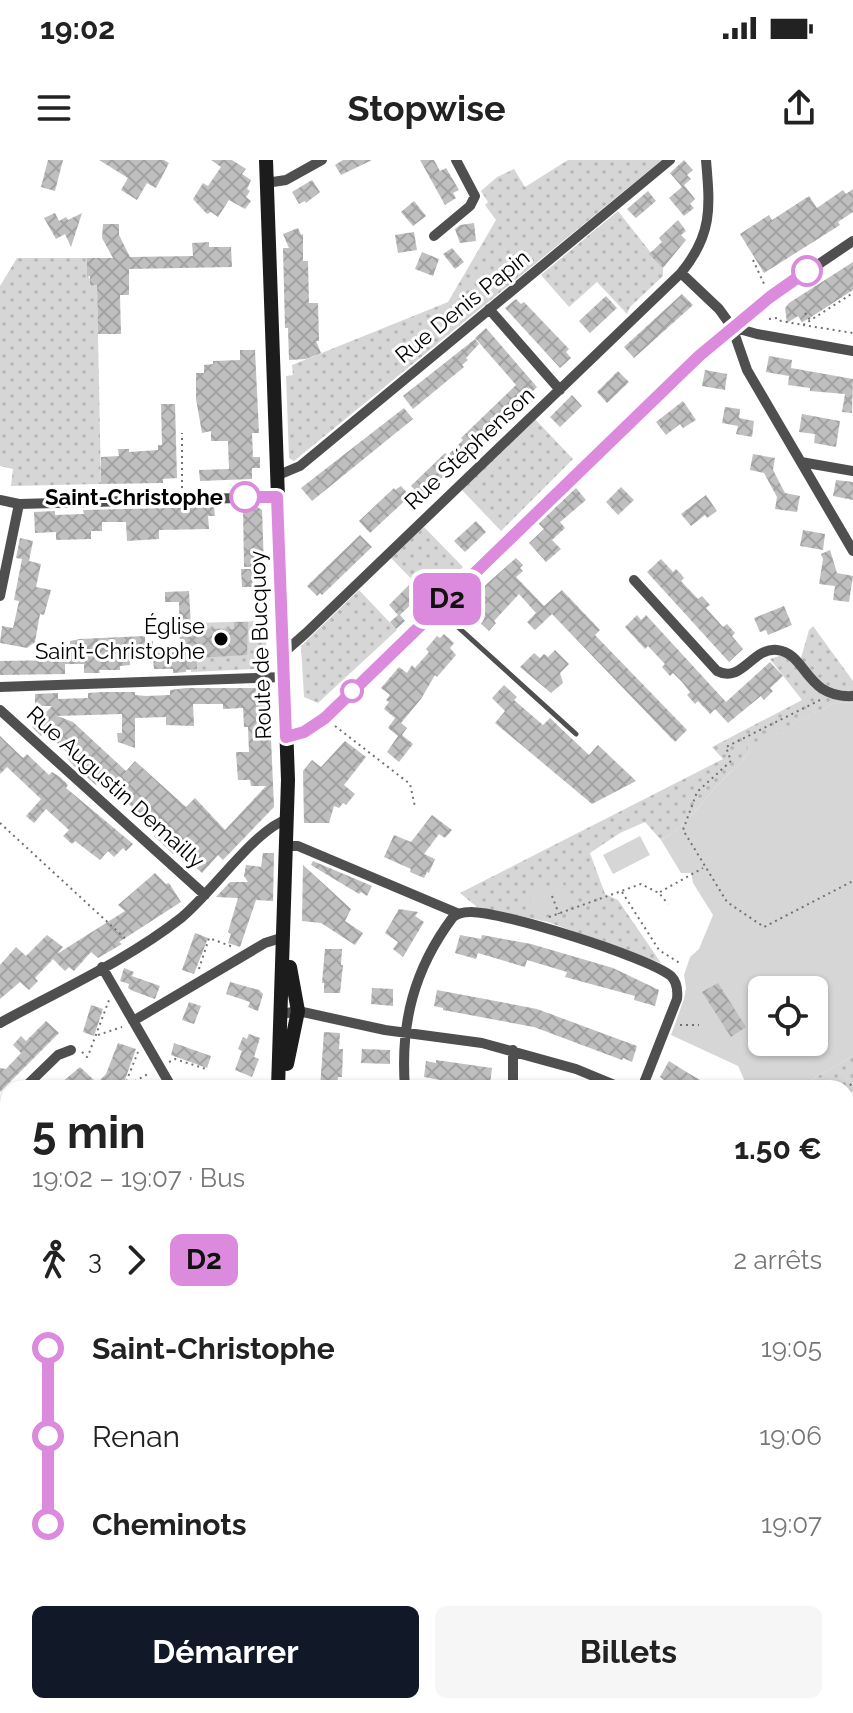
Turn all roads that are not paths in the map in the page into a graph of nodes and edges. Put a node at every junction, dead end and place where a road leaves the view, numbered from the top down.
1 (266, 160) edge
2 (322, 160) edge
3 (456, 160) edge
4 (670, 160) edge
5 (706, 160) edge
6 (266, 183) junction
7 (434, 236) dead end
8 (853, 241) edge
9 (681, 273) junction
10 (489, 309) junction
11 (732, 327) junction
12 (853, 351) edge
13 (560, 390) junction
14 (801, 462) junction
15 (853, 471) edge
16 (276, 476) junction
17 (277, 497) junction
18 (0, 500) edge
19 (19, 504) junction
20 (853, 551) edge
21 (634, 580) dead end
22 (0, 596) edge
23 (437, 609) junction
24 (282, 649) junction
25 (284, 677) junction
26 (0, 687) edge
27 (853, 696) edge
28 (0, 710) edge
29 (576, 734) dead end
30 (286, 737) junction
31 (288, 819) junction
32 (288, 846) junction
33 (205, 895) junction
34 (457, 913) junction
35 (284, 937) junction
36 (102, 967) junction
37 (283, 980) junction
38 (298, 1011) junction
39 (282, 1014) junction
40 (133, 1021) junction
41 (0, 1023) edge
42 (405, 1032) junction
43 (71, 1050) road end
44 (513, 1050) junction
45 (32, 1080) edge
46 (167, 1080) edge
47 (280, 1080) edge
48 (282, 1080) edge
49 (405, 1080) edge
50 (513, 1080) edge
51 (603, 1080) edge
52 (645, 1080) edge

1 - 6 main road, Route de Bucquoy
2 - 6 street
3 - 7 street
4 - 10 street, Rue Denis Papin
5 - 9 street, Rue Stéphenson
6 - 16 main road, Route de Bucquoy
8 - 11 street
9 - 11 street
9 - 13 street, Rue Stéphenson
10 - 13 street
10 - 16 street, Rue Denis Papin
11 - 12 street
11 - 14 street
11 - 23 street
13 - 24 street, Rue Stéphenson
14 - 15 street
14 - 20 street
16 - 17 main road, Route de Bucquoy
17 - 19 street
17 - 24 main road, Route de Bucquoy
18 - 19 street
19 - 22 street
21 - 27 street
23 - 29 lane
23 - 30 street
24 - 25 main road, Route de Bucquoy
25 - 26 street
25 - 30 main road, Route de Bucquoy
28 - 33 street, Rue Augustin Demailly
30 - 31 main road, Route de Bucquoy
31 - 32 main road, Route de Bucquoy
31 - 33 street
32 - 34 street
32 - 35 main road, Route de Bucquoy
33 - 36 street
34 - 42 street
34 - 52 street
35 - 37 main road, Route de Bucquoy
35 - 38 main road, Route de Bucquoy
35 - 40 street
36 - 40 street
36 - 41 street
37 - 38 street
37 - 39 main road, Route de Bucquoy
38 - 39 street
38 - 42 street
38 - 48 main road, Route de Bucquoy
39 - 47 main road, Route de Bucquoy
40 - 46 street
42 - 44 street
42 - 49 street
43 - 45 street
44 - 50 street
44 - 51 street

